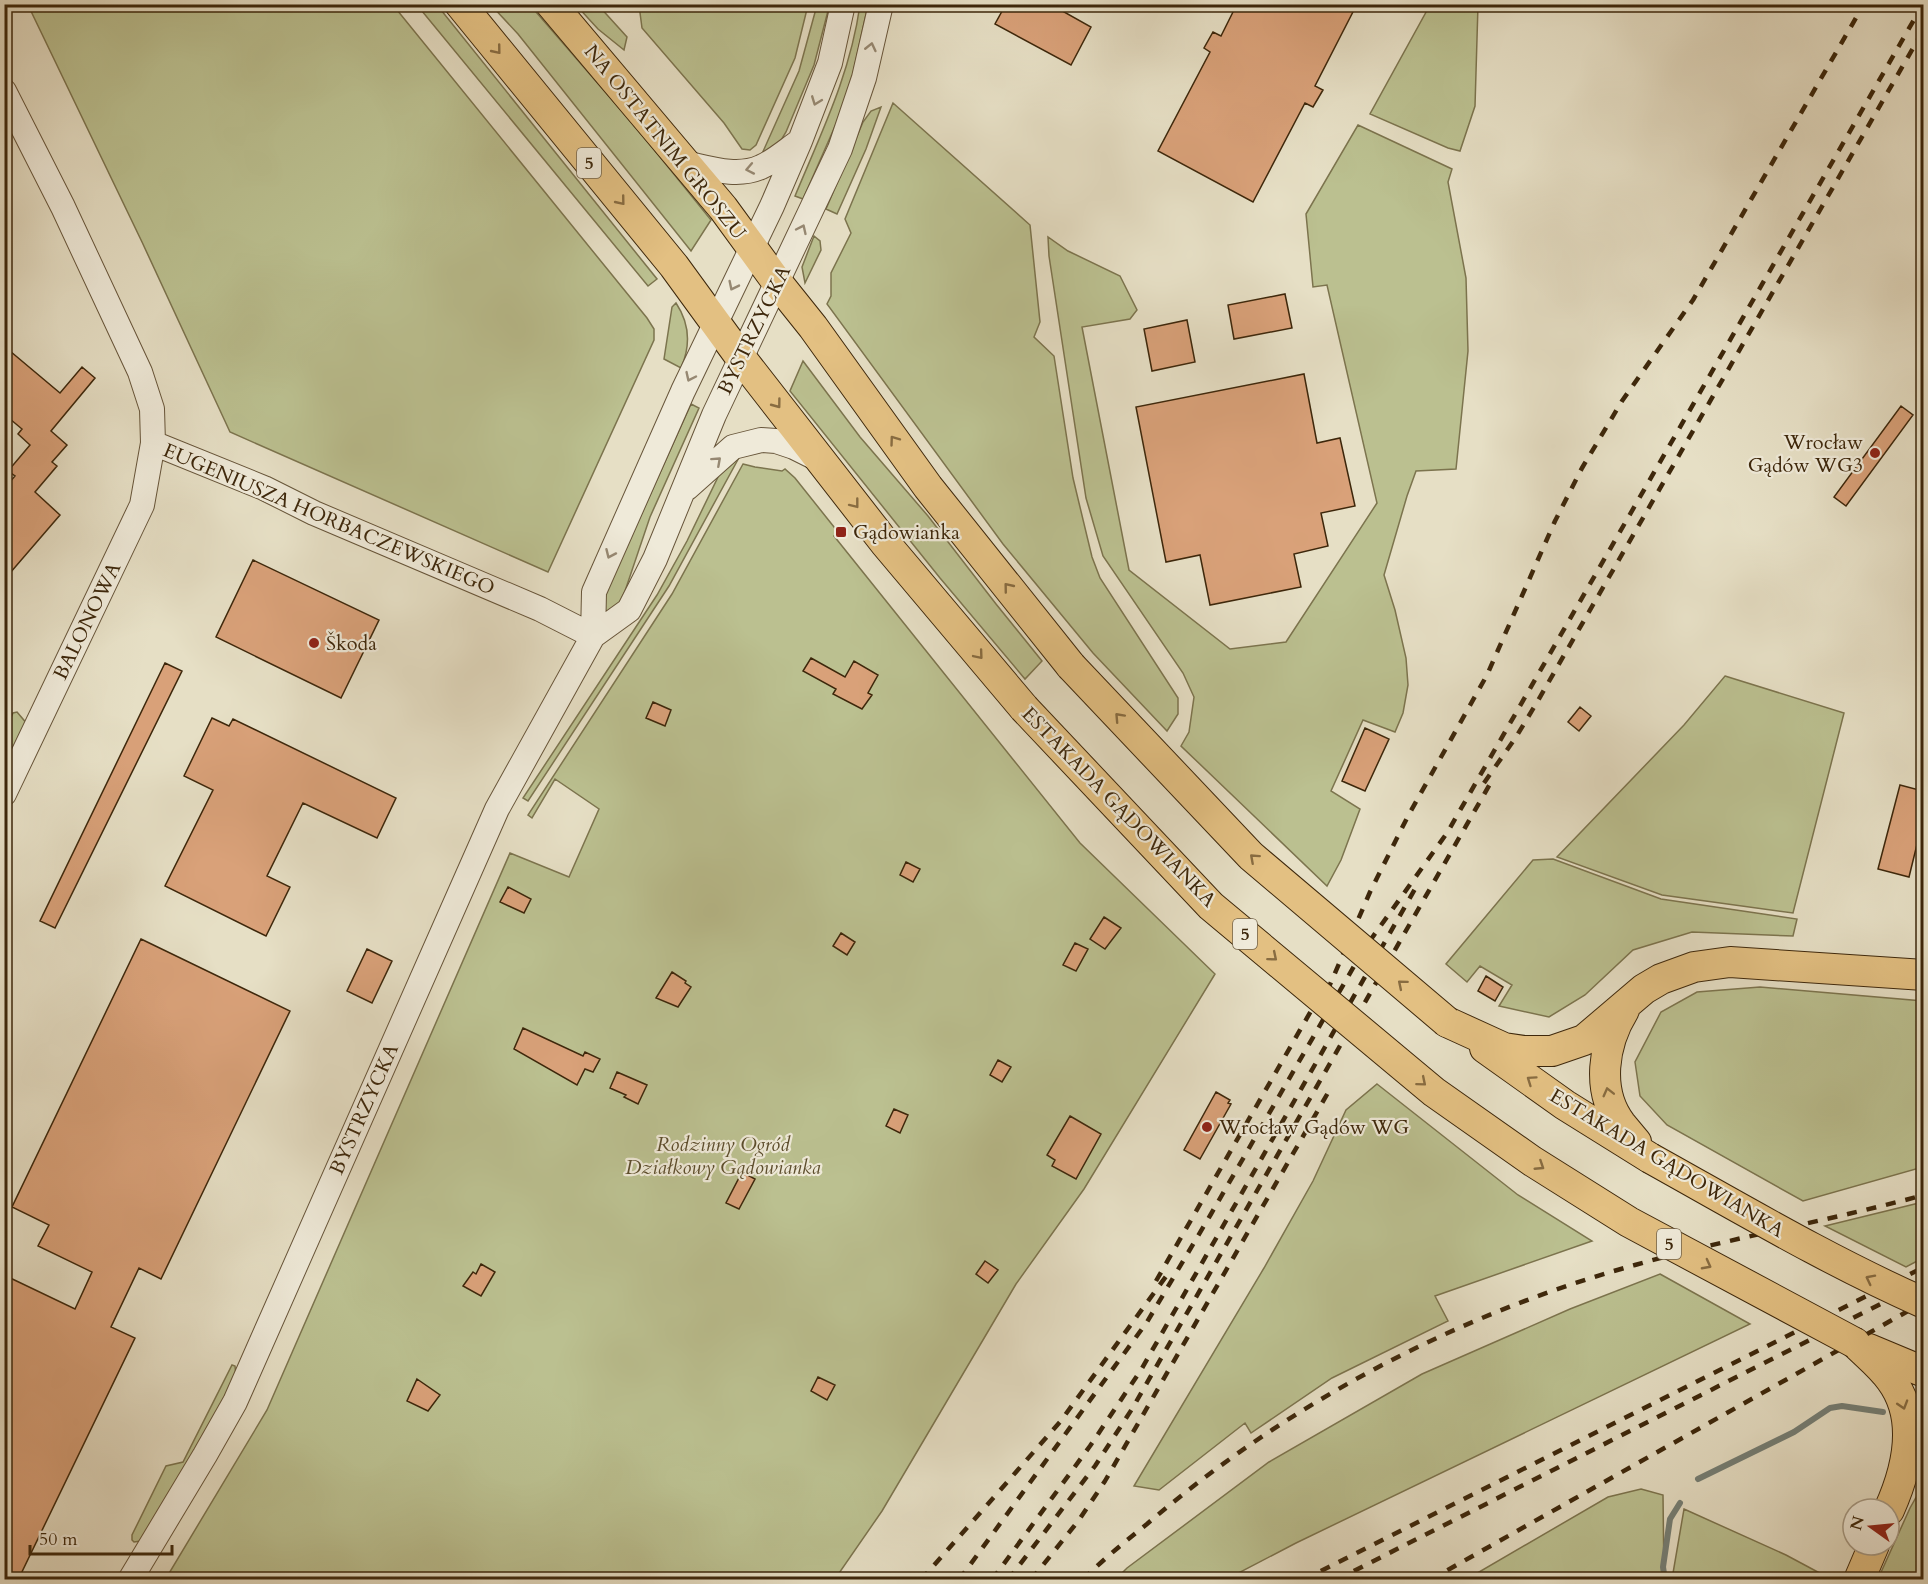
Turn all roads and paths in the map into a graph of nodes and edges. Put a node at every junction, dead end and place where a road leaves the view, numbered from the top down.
1 (460, 4) edge
2 (551, 4) edge
3 (843, 4) edge
4 (881, 4) edge
5 (4, 91) edge
6 (800, 141) junction
7 (685, 163) junction
8 (752, 248) junction
9 (777, 282) junction
10 (715, 324) junction
11 (741, 358) junction
12 (153, 443) junction
13 (818, 459) junction
14 (681, 494) junction
15 (593, 636) junction
16 (4, 794) edge
17 (1923, 975) edge
18 (1629, 1002) junction
19 (1447, 1022) junction
20 (1650, 1158) junction
21 (1923, 1303) edge
22 (1855, 1343) junction
23 (1923, 1372) edge
24 (1923, 1457) edge
25 (1894, 1497) edge
26 (1896, 1497) edge
27 (1869, 1557) edge
28 (130, 1580) edge
29 (1859, 1580) edge

1 -> 10 main road, 5
2 - 7 main road, NA OSTATNIM GROSZU
3 -> 6 street, BYSTRZYCKA
9 -> 4 street, BYSTRZYCKA
5 - 12 street, EUGENIUSZA HORBACZEWSKIEGO
6 -> 7 street
6 - 8 street, BYSTRZYCKA
7 - 8 main road, NA OSTATNIM GROSZU
8 - 9 main road, NA OSTATNIM GROSZU
8 -> 10 street, BYSTRZYCKA
9 - 11 street, BYSTRZYCKA
19 -> 9 main road, ESTAKADA GĄDOWIANKA, bridge
10 - 11 main road, ESTAKADA GĄDOWIANKA / 5
10 -> 15 street, BYSTRZYCKA
11 -> 13 main road, ESTAKADA GĄDOWIANKA / 5
11 - 14 street, BYSTRZYCKA
12 - 15 street, EUGENIUSZA HORBACZEWSKIEGO
12 - 16 street, BALONOWA
14 -> 13 street
13 -> 22 main road, ESTAKADA GĄDOWIANKA / 5, bridge
14 - 15 street, BYSTRZYCKA
15 - 28 street, BYSTRZYCKA
17 - 18 main road
18 - 19 main road
20 -> 18 main road
20 -> 19 main road, ESTAKADA GĄDOWIANKA
21 -> 20 main road, ESTAKADA GĄDOWIANKA, bridge
22 - 23 main road, ESTAKADA GĄDOWIANKA / 5
22 -> 25 main road
24 - 26 main road
27 - 29 main road

